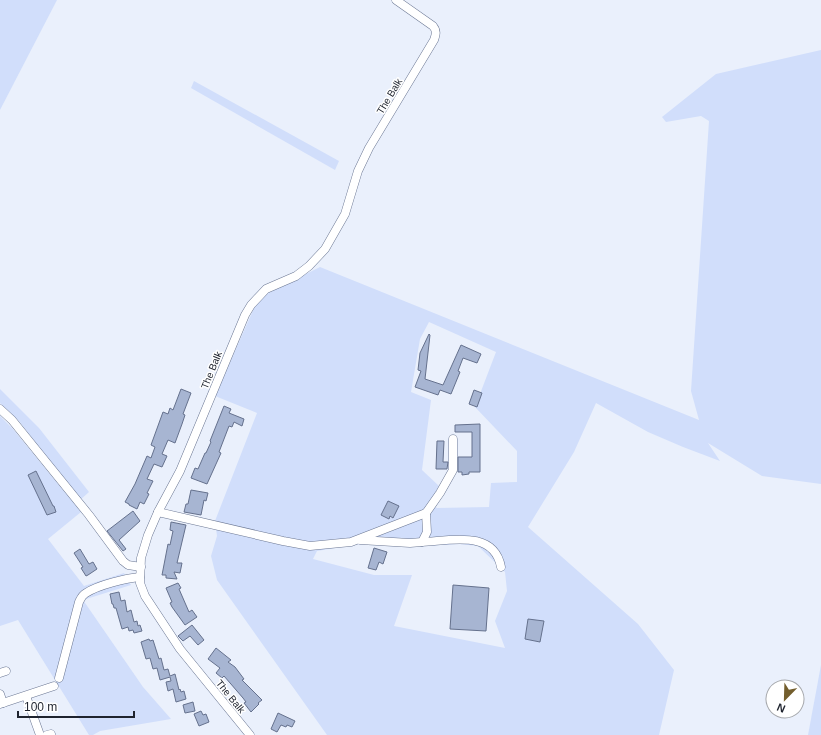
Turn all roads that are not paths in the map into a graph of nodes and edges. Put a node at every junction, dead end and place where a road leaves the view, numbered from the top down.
1 (396, 0) edge
2 (0, 409) edge
3 (453, 439) dead end
4 (158, 512) junction
5 (426, 512) junction
6 (357, 539) junction
7 (422, 542) junction
8 (141, 567) junction
9 (501, 567) dead end
10 (140, 577) junction
11 (59, 678) dead end
12 (54, 686) dead end
13 (0, 694) edge
14 (26, 696) junction
15 (2, 704) edge
16 (40, 735) edge
17 (250, 735) edge

1 - 4 street, The Balk
2 - 8 street
3 - 5 street
4 - 6 street
4 - 8 street, The Balk
5 - 6 street
5 - 7 street
6 - 7 street
7 - 9 street
8 - 10 street, The Balk
10 - 11 street
10 - 17 street, The Balk
12 - 14 street
13 - 15 street
14 - 15 street
14 - 16 street

